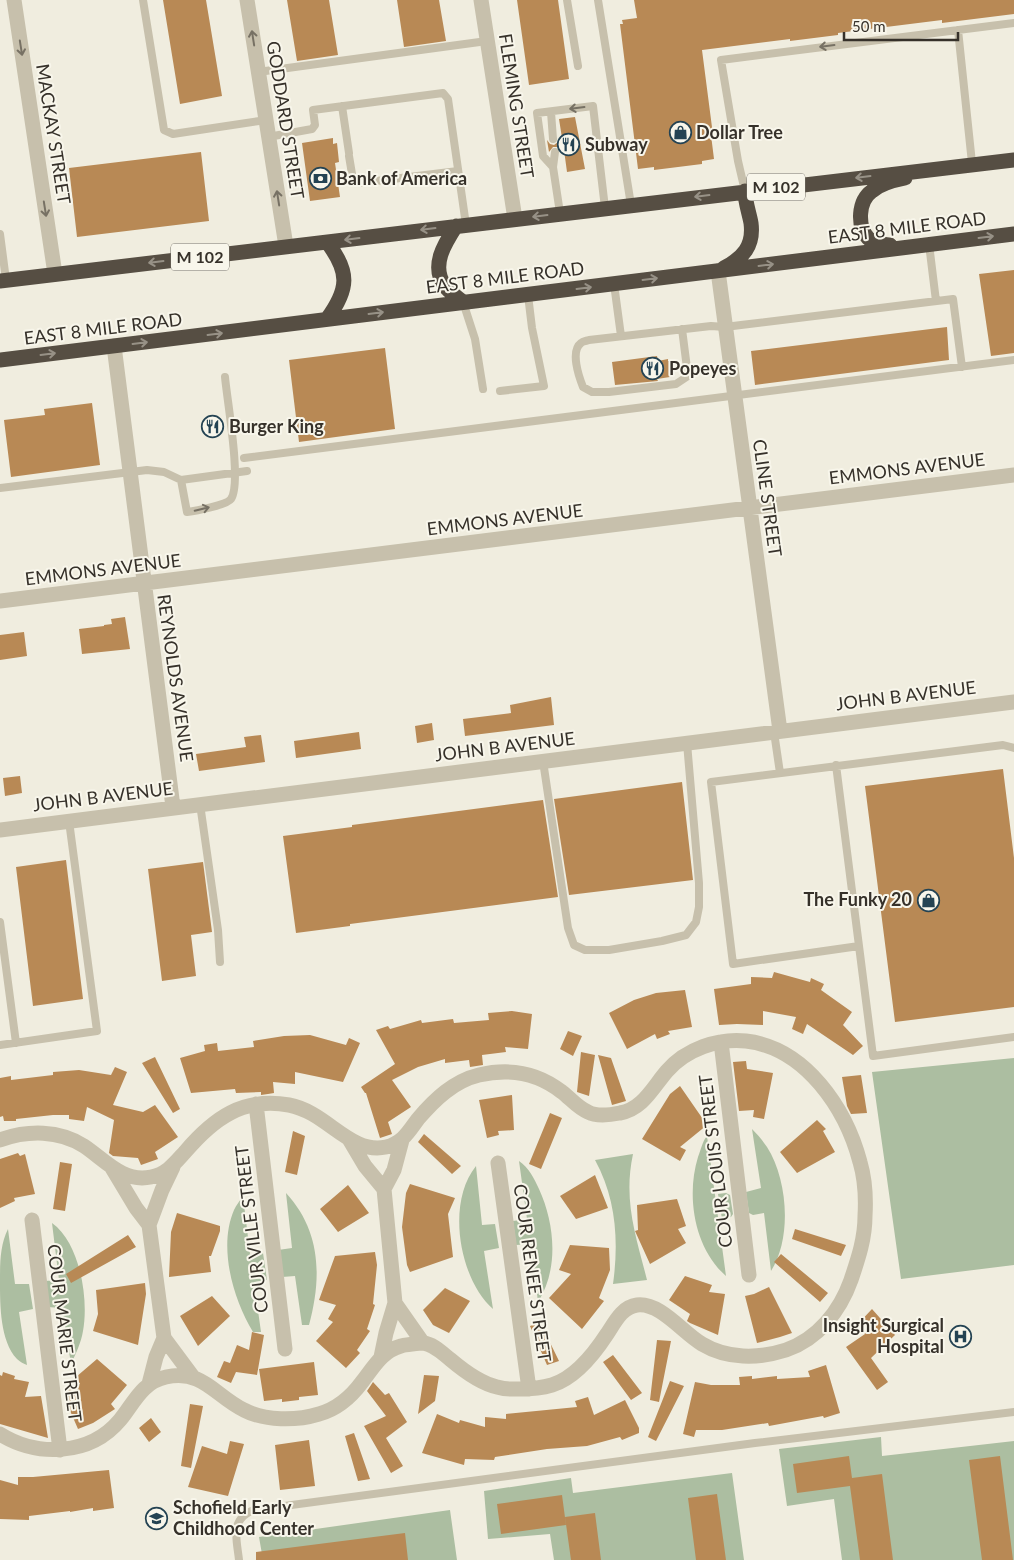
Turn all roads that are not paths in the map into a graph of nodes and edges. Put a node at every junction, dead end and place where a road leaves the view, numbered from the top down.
1 (14, 0) edge
2 (142, 0) edge
3 (247, 0) edge
4 (481, 0) edge
5 (567, 0) edge
6 (598, 0) edge
7 (1014, 23) edge
8 (958, 30) junction
9 (487, 41) junction
10 (578, 66) dead end
11 (258, 72) junction
12 (342, 106) junction
13 (551, 112) junction
14 (266, 120) junction
15 (268, 137) junction
16 (553, 139) dead end
17 (556, 152) dead end
18 (1014, 160) edge
19 (968, 164) junction
20 (553, 167) junction
21 (458, 172) junction
22 (745, 191) junction
23 (631, 205) junction
24 (605, 208) junction
25 (560, 213) junction
26 (515, 219) junction
27 (461, 225) junction
28 (1014, 234) edge
29 (0, 239) edge
30 (327, 242) junction
31 (929, 244) junction
32 (286, 246) junction
33 (718, 271) junction
34 (55, 274) junction
35 (3, 281) edge
36 (614, 284) junction
37 (528, 295) junction
38 (936, 301) junction
39 (463, 302) junction
40 (328, 319) junction
41 (725, 327) junction
42 (682, 329) junction
43 (621, 336) junction
44 (114, 346) junction
45 (0, 360) edge
46 (1014, 360) edge
47 (962, 367) junction
48 (225, 377) dead end
49 (483, 389) dead end
50 (500, 391) dead end
51 (735, 395) junction
52 (244, 458) dead end
53 (247, 471) dead end
54 (130, 472) junction
55 (235, 473) junction
56 (1014, 475) edge
57 (181, 480) junction
58 (0, 488) edge
59 (750, 508) junction
60 (143, 583) junction
61 (0, 601) edge
62 (1014, 702) edge
63 (777, 731) junction
64 (687, 743) junction
65 (1014, 748) edge
66 (543, 761) junction
67 (836, 765) junction
68 (780, 773) junction
69 (200, 804) junction
70 (173, 807) junction
71 (69, 821) junction
72 (0, 830) edge
73 (0, 922) edge
74 (859, 946) junction
75 (220, 962) dead end
76 (1014, 1037) edge
77 (16, 1042) junction
78 (721, 1042) junction
79 (0, 1045) edge
80 (256, 1104) junction
81 (348, 1138) junction
82 (0, 1140) edge
83 (402, 1140) junction
84 (498, 1163) dead end
85 (112, 1167) junction
86 (172, 1167) junction
87 (384, 1188) junction
88 (32, 1220) dead end
89 (149, 1225) junction
90 (749, 1275) dead end
91 (395, 1303) junction
92 (164, 1338) junction
93 (423, 1343) junction
94 (285, 1349) dead end
95 (381, 1357) junction
96 (193, 1377) junction
97 (149, 1384) junction
98 (529, 1389) junction
99 (1014, 1412) edge
100 (0, 1434) edge
101 (60, 1450) junction
102 (240, 1560) edge

1 -> 34 street, MACKAY STREET
2 - 14 lane
11 -> 3 street, GODDARD STREET
4 - 9 street, FLEMING STREET
5 - 10 lane
6 - 23 lane
7 - 8 lane
8 - 19 lane
8 -> 22 lane
9 - 11 lane
9 - 26 street, FLEMING STREET
11 - 14 street, GODDARD STREET
12 - 15 lane
12 - 21 lane
12 - 21 lane
13 - 16 lane
13 - 20 lane
24 -> 13 lane
14 - 15 street, GODDARD STREET
32 -> 15 street, GODDARD STREET
17 - 20 lane
18 - 19 highway, M 102
19 -> 22 highway, M 102
19 - 31 highway
20 - 25 lane
21 - 27 lane
22 -> 23 highway, M 102
22 - 33 highway
23 - 24 highway, M 102
24 - 25 highway, M 102
25 -> 26 highway, M 102
26 - 27 highway, M 102
27 -> 30 highway, M 102
27 - 39 highway
31 -> 28 highway, EAST 8 MILE ROAD
29 - 35 lane
30 - 32 highway, M 102
30 - 40 highway
33 -> 31 highway, EAST 8 MILE ROAD
31 - 38 lane
32 -> 34 highway, M 102
36 -> 33 highway, EAST 8 MILE ROAD
33 - 41 street, CLINE STREET
34 - 35 highway, M 102
37 -> 36 highway, EAST 8 MILE ROAD
36 - 43 lane
37 - 39 highway, EAST 8 MILE ROAD
37 - 50 lane
38 - 41 lane
38 - 47 lane
40 -> 39 highway, EAST 8 MILE ROAD
39 - 49 lane
44 -> 40 highway, EAST 8 MILE ROAD
41 - 42 lane
41 - 51 street, CLINE STREET
42 - 43 lane
42 - 43 lane
45 -> 44 highway, EAST 8 MILE ROAD
44 - 54 street, REYNOLDS AVENUE
46 - 47 lane
47 - 51 lane
48 - 55 lane
51 - 52 lane
51 - 59 street, CLINE STREET
53 - 55 lane
54 - 57 lane
54 - 58 lane
54 - 60 street, REYNOLDS AVENUE
55 - 57 lane
57 -> 55 lane
56 - 59 street, EMMONS AVENUE
59 - 60 street, EMMONS AVENUE
59 - 63 street, CLINE STREET
60 - 61 street, EMMONS AVENUE
60 - 70 street, REYNOLDS AVENUE
62 - 63 street, JOHN B AVENUE
63 - 64 street, JOHN B AVENUE
63 - 68 lane
64 - 66 street, JOHN B AVENUE
64 - 66 lane
65 - 67 lane
66 - 69 street, JOHN B AVENUE
67 - 68 lane
67 - 74 lane
68 - 74 lane
69 - 70 street, JOHN B AVENUE
69 - 75 lane
70 - 71 street, JOHN B AVENUE
71 - 72 street, JOHN B AVENUE
71 - 77 lane
73 - 77 lane
74 - 76 lane
77 - 79 lane
78 - 83 street
78 - 90 street, COUR LOUIS STREET
78 - 98 street
80 - 81 street
80 - 86 street
80 - 94 street, COUR VILLE STREET
81 - 83 street
81 - 87 street
82 - 85 street
83 - 87 street
84 - 98 street, COUR RENEE STREET
85 - 86 street
85 - 89 street
86 - 89 street
87 - 91 street
88 - 101 street, COUR MARIE STREET
89 - 92 street
91 - 93 street
91 - 95 street
92 - 96 street
92 - 97 street
93 - 95 street
93 - 98 street
95 - 96 street
96 - 97 street
97 - 101 street
99 - 102 lane
100 - 101 street

